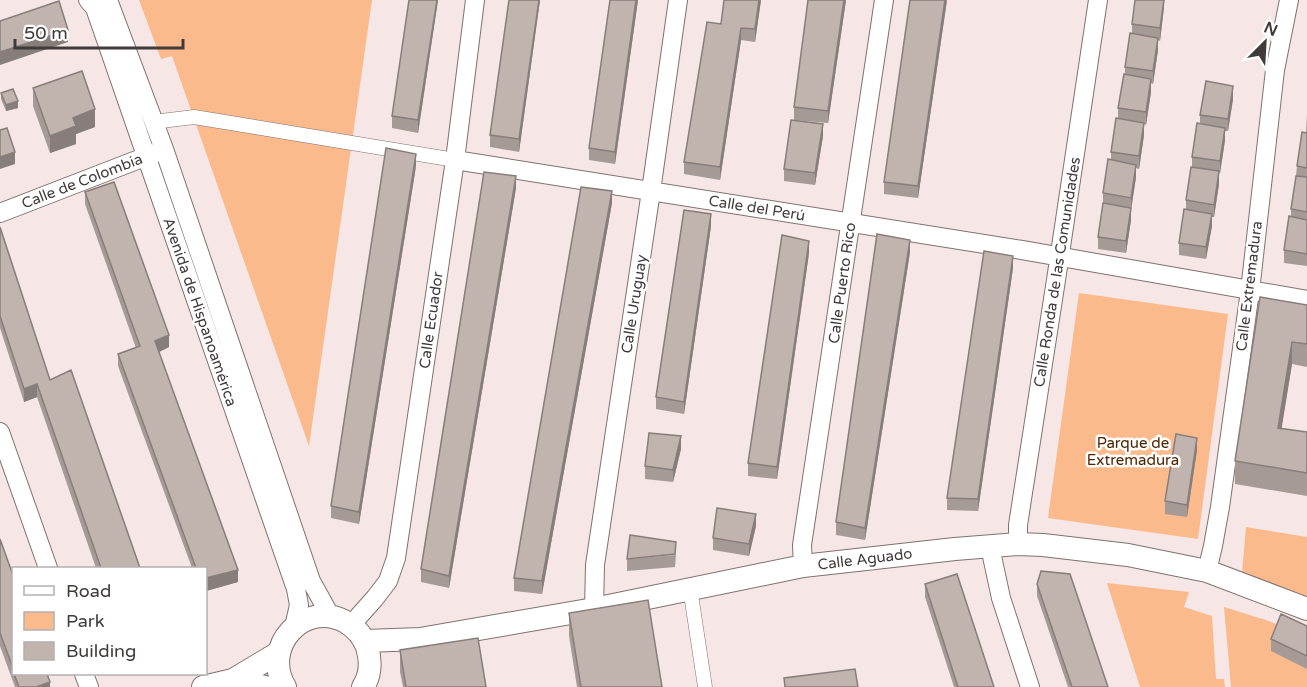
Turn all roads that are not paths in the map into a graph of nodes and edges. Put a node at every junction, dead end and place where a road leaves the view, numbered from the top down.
1 (88, 0) edge
2 (108, 0) edge
3 (476, 0) edge
4 (678, 0) edge
5 (884, 0) edge
6 (1098, 0) edge
7 (1289, 0) edge
8 (153, 122) junction
9 (164, 149) junction
10 (146, 157) junction
11 (455, 159) junction
12 (651, 191) junction
13 (0, 213) edge
14 (850, 223) junction
15 (1060, 257) junction
16 (1250, 291) junction
17 (1307, 300) edge
18 (0, 432) edge
19 (1018, 544) junction
20 (990, 546) junction
21 (803, 566) junction
22 (48, 567) edge
23 (1207, 571) junction
24 (690, 588) junction
25 (594, 609) junction
26 (1307, 609) edge
27 (294, 627) junction
28 (349, 628) junction
29 (420, 639) junction
30 (278, 653) junction
31 (366, 679) edge
32 (233, 680) junction
33 (203, 687) edge
34 (265, 687) edge
35 (285, 687) edge
36 (705, 687) edge
37 (1030, 687) edge

1 - 10 street, Avenida de Hispanoamérica
2 - 8 street, Avenida de Hispanoamérica
3 - 11 street, Calle Ecuador
4 - 12 street, Calle Uruguay
5 - 14 street, Calle Puerto Rico
6 - 15 street, Calle Ronda de las Comunidades
7 - 16 street, Calle Extremadura
8 - 9 street, Avenida de Hispanoamérica
8 - 11 street
9 - 10 street, Calle de Colombia
9 - 28 street, Avenida de Hispanoamérica
10 - 13 street, Calle de Colombia
10 - 27 street, Avenida de Hispanoamérica
11 - 12 street, Calle del Perú
11 - 28 street, Calle Ecuador
12 - 14 street, Calle del Perú
12 - 25 street, Calle Uruguay
14 - 15 street, Calle del Perú
14 - 21 street, Calle Puerto Rico
15 - 16 street, Calle del Perú
15 - 19 street, Calle Ronda de las Comunidades
16 - 17 street, Calle del Perú
16 - 23 street, Calle Extremadura
18 - 22 street
19 - 20 street, Calle Aguado
19 - 23 street, Calle Aguado
20 - 21 street, Calle Aguado
20 - 37 street
21 - 24 street, Calle Aguado
23 - 26 street, Calle Aguado
24 - 25 street, Calle Aguado
24 - 36 street
25 - 29 street, Calle Aguado
27 - 28 street, Calle Aguado
27 - 30 street
28 - 29 street, Calle Aguado
28 - 31 street
29 - 31 street, Calle Aguado
30 - 32 street
30 - 35 street
32 - 33 street
32 - 34 street

